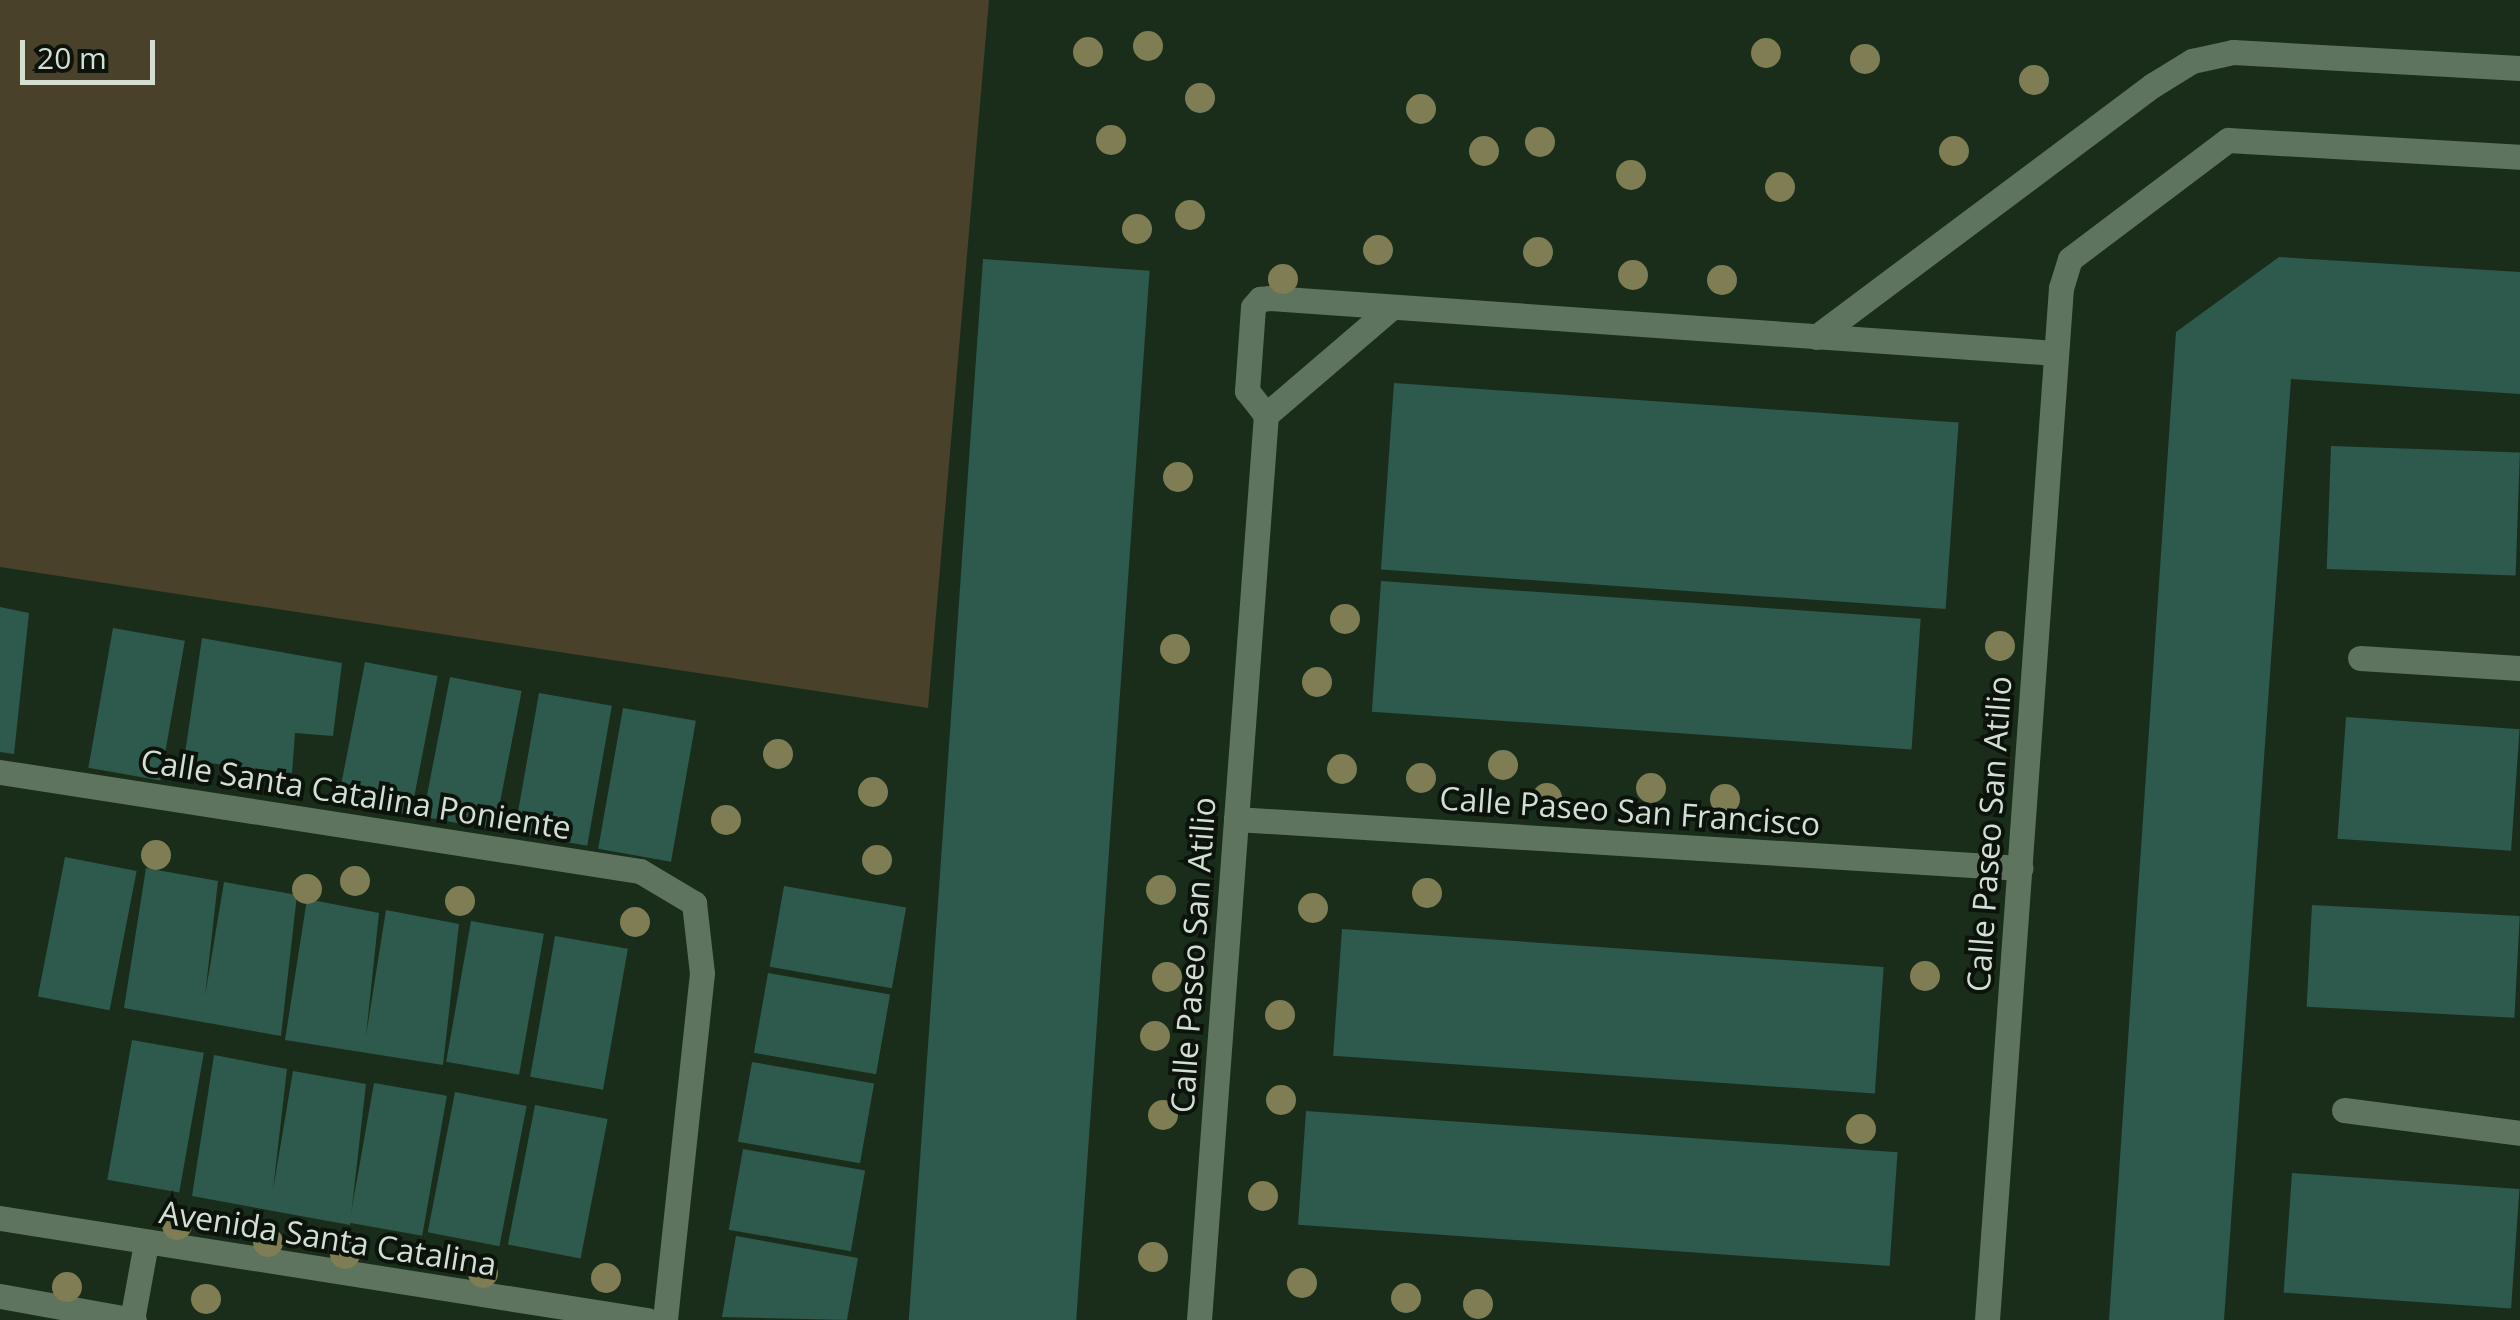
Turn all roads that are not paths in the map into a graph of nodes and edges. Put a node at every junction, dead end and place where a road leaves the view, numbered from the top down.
1 (2520, 68) edge
2 (2520, 157) edge
3 (1392, 306) junction
4 (1816, 336) junction
5 (2056, 353) junction
6 (1266, 415) junction
7 (2360, 658) dead end
8 (2520, 668) edge
9 (0, 772) edge
10 (1236, 819) junction
11 (2020, 868) junction
12 (2344, 1110) dead end
13 (2520, 1133) edge
14 (0, 1218) edge
15 (146, 1243) junction
16 (0, 1296) edge
17 (133, 1320) edge
18 (646, 1320) edge
19 (664, 1320) edge
20 (1198, 1320) edge
21 (1987, 1320) edge

1 - 4 street
2 - 5 street, Calle Paseo San Atilio
3 - 4 street, Calle Paseo San Atilio
3 - 6 street
3 - 6 street, Calle Paseo San Atilio
4 - 5 street, Calle Paseo San Atilio
5 - 11 street, Calle Paseo San Atilio
6 - 10 street, Calle Paseo San Atilio
7 - 8 street
9 - 19 street, Calle Santa Catalina Poniente
10 - 11 street, Calle Paseo San Francisco
10 - 20 street, Calle Paseo San Atilio
11 - 21 street, Calle Paseo San Atilio
12 - 13 street
14 - 15 street, Avenida Santa Catalina
15 - 17 street
15 - 18 street, Avenida Santa Catalina
16 - 17 street

